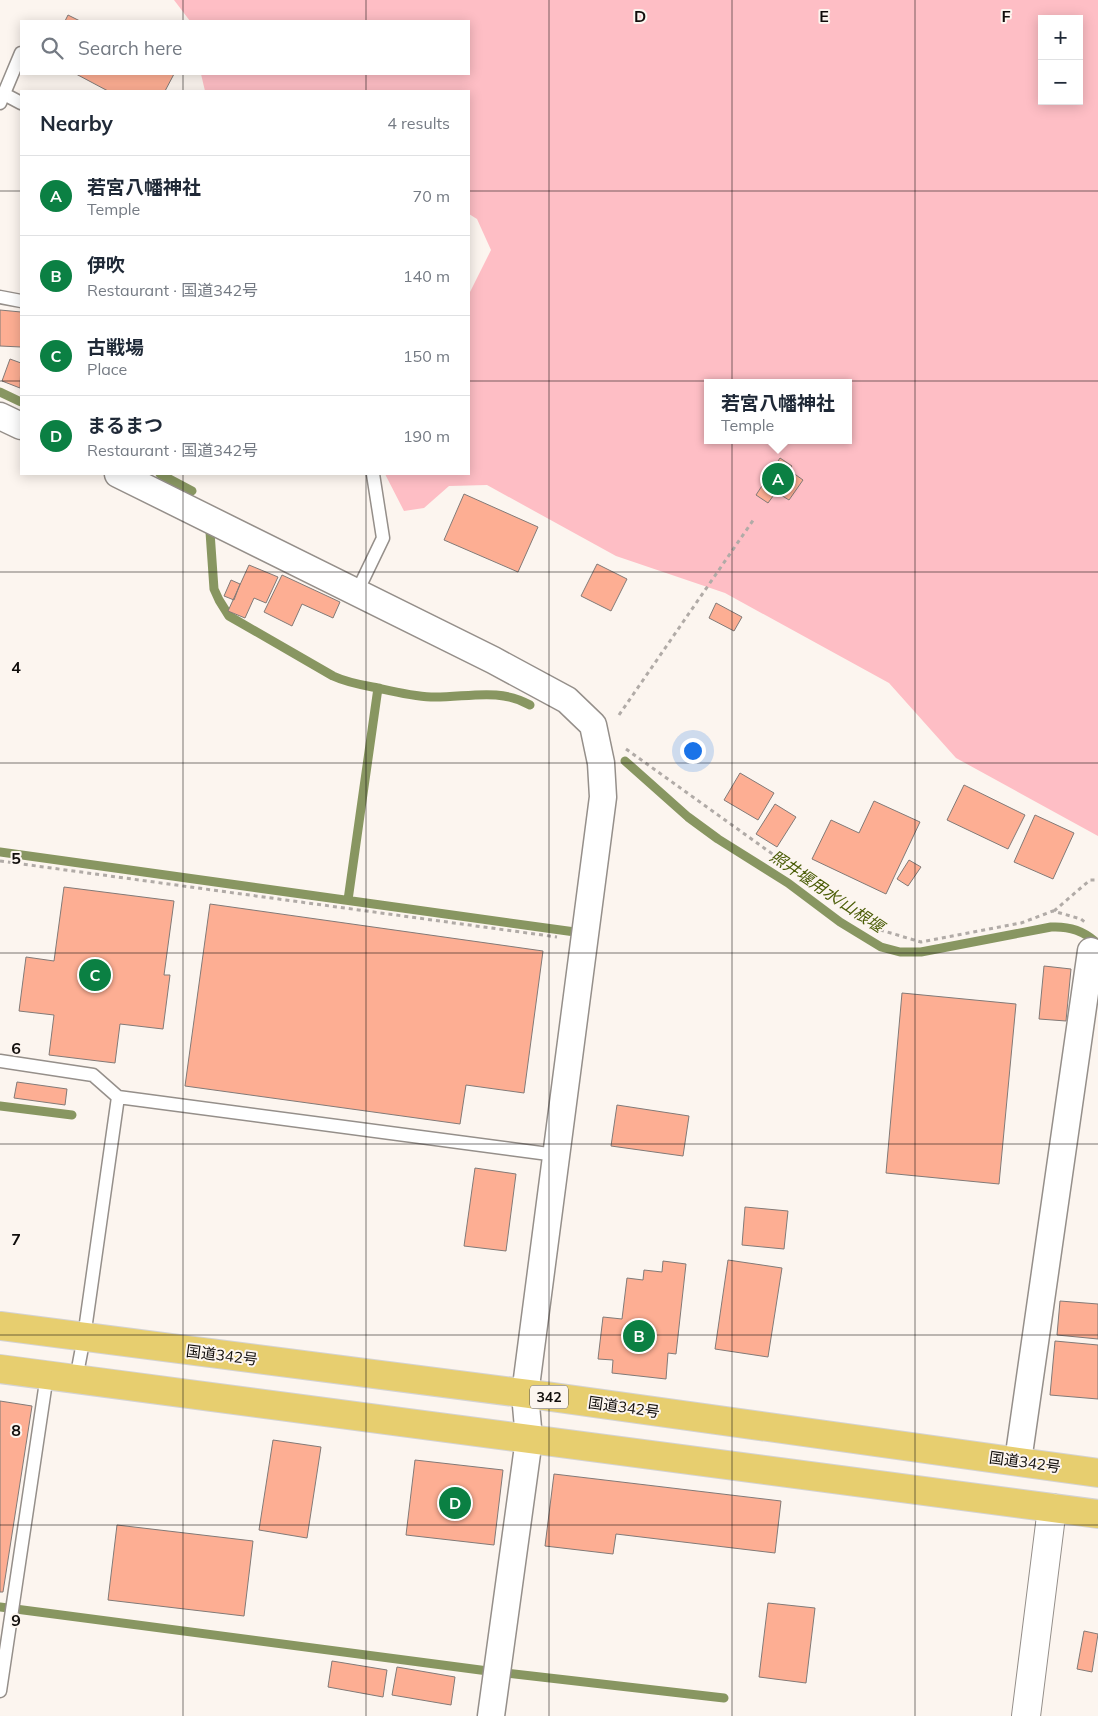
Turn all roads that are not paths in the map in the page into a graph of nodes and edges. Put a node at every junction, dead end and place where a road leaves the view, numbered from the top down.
1 (20, 55) edge
2 (2, 98) edge
3 (20, 103) edge
4 (0, 296) edge
5 (20, 301) edge
6 (0, 416) edge
7 (20, 426) edge
8 (120, 475) edge
9 (373, 475) edge
10 (356, 592) junction
11 (1091, 951) road end
12 (0, 1062) edge
13 (118, 1097) junction
14 (556, 1155) junction
15 (0, 1326) edge
16 (84, 1337) junction
17 (0, 1369) edge
18 (47, 1375) junction
19 (76, 1379) junction
20 (525, 1394) junction
21 (530, 1439) junction
22 (1018, 1462) junction
23 (1098, 1472) edge
24 (1052, 1508) junction
25 (1098, 1514) edge
26 (0, 1691) edge
27 (491, 1716) edge
28 (1026, 1716) edge

1 - 2 lane
2 - 3 lane
4 - 5 lane
6 - 7 street
8 - 10 street
9 - 10 lane
10 - 14 street
11 - 22 street
12 - 13 lane
13 - 14 lane
13 - 16 lane
14 - 20 street
15 - 16 highway, 国道342号 / 342
16 - 19 lane
16 - 20 highway, 国道342号 / 342
17 - 18 highway
18 - 19 highway
18 - 26 lane
19 - 21 highway
20 - 21 street
20 - 22 highway, 国道342号 / 342
21 - 24 highway
21 - 27 street
22 - 23 highway, 国道342号 / 342
24 - 25 highway
24 - 28 street

